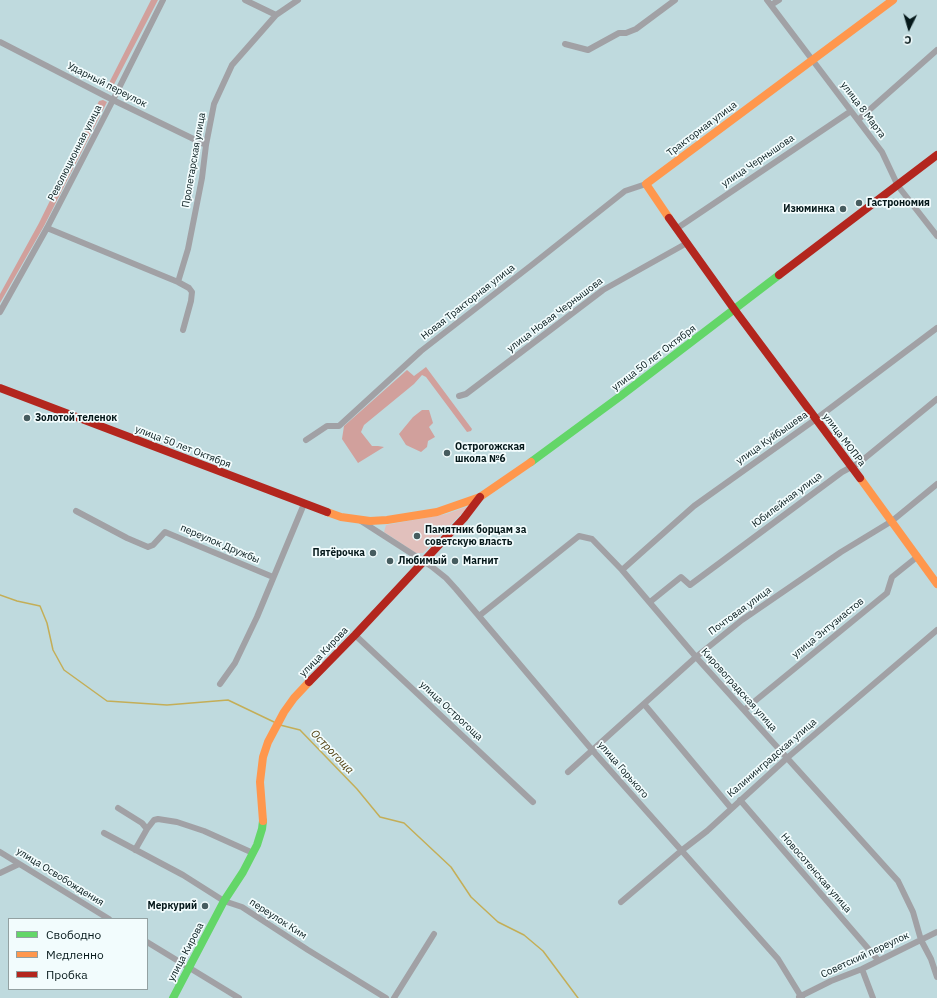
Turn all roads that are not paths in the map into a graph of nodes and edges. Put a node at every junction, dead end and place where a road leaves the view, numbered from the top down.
1 (163, 0) edge
2 (245, 0) edge
3 (298, 0) edge
4 (675, 0) edge
5 (779, 0) edge
6 (894, 0) edge
7 (769, 3) edge
8 (276, 15) junction
9 (0, 42) edge
10 (565, 44) dead end
11 (937, 50) edge
12 (812, 60) junction
13 (113, 100) junction
14 (851, 111) junction
15 (858, 120) junction
16 (206, 145) junction
17 (937, 155) edge
18 (646, 184) junction
19 (898, 186) junction
20 (47, 228) junction
21 (676, 229) junction
22 (937, 236) edge
23 (687, 243) junction
24 (178, 282) junction
25 (734, 309) junction
26 (0, 312) edge
27 (937, 328) edge
28 (183, 330) dead end
29 (0, 388) edge
30 (458, 396) dead end
31 (937, 399) edge
32 (816, 420) junction
33 (306, 440) dead end
34 (852, 467) junction
35 (937, 484) edge
36 (480, 497) junction
37 (304, 504) junction
38 (76, 511) dead end
39 (360, 520) junction
40 (892, 521) junction
41 (917, 557) junction
42 (423, 562) junction
43 (622, 570) junction
44 (273, 577) junction
45 (937, 584) edge
46 (650, 602) junction
47 (479, 616) junction
48 (937, 630) edge
49 (355, 635) junction
50 (696, 657) junction
51 (220, 684) dead end
52 (644, 704) junction
53 (744, 710) junction
54 (593, 751) junction
55 (787, 758) junction
56 (568, 772) dead end
57 (740, 800) junction
58 (533, 802) dead end
59 (118, 808) dead end
60 (731, 808) junction
61 (147, 829) junction
62 (104, 833) dead end
63 (135, 850) junction
64 (681, 851) junction
65 (0, 852) edge
66 (253, 853) junction
67 (20, 864) junction
68 (0, 873) edge
69 (224, 901) junction
70 (621, 902) dead end
71 (107, 918) edge
72 (937, 932) edge
73 (434, 934) dead end
74 (922, 940) junction
75 (148, 943) edge
76 (878, 960) junction
77 (189, 968) junction
78 (862, 969) junction
79 (937, 977) edge
80 (800, 997) edge
81 (173, 998) edge
82 (239, 998) edge
83 (386, 998) edge
84 (394, 998) edge
85 (873, 998) edge

1 - 13 street, Революционная улица
2 - 8 street
3 - 8 street, Пролетарская улица
4 - 10 street
5 - 7 street
6 - 12 main road, Тракторная улица
7 - 12 street, улица 8 Марта
8 - 16 street, Пролетарская улица
9 - 13 street, Ударный переулок
11 - 15 street
12 - 14 street, улица 8 Марта
12 - 18 main road, Тракторная улица
13 - 16 street, Ударный переулок
13 - 20 street, Революционная улица
14 - 15 street, улица 8 Марта
14 - 21 street, улица Чернышова
15 - 19 street, улица 8 Марта
16 - 24 street, Пролетарская улица
17 - 19 main road, улица 50 лет Октября
18 - 21 main road
18 - 33 street, Новая Тракторная улица
19 - 22 street, улица 8 Марта
19 - 25 main road, улица 50 лет Октября
20 - 24 street
20 - 26 street, Революционная улица
21 - 23 main road
23 - 25 main road
23 - 30 street, улица Новая Чернышова
24 - 28 street
25 - 32 main road, улица МОПРа
25 - 36 main road, улица 50 лет Октября
27 - 32 street, улица Куйбышева
29 - 37 main road, улица 50 лет Октября
31 - 34 street, Юбилейная улица
32 - 34 main road, улица МОПРа
32 - 43 street, улица Куйбышева
34 - 40 main road, улица МОПРа
34 - 46 street, Юбилейная улица
35 - 40 street, Почтовая улица
36 - 39 main road, улица 50 лет Октября
36 - 42 main road, улица Кирова
37 - 39 main road, улица 50 лет Октября
37 - 44 street
38 - 44 street, переулок Дружбы
39 - 42 street, улица 50 лет Октября
40 - 41 main road, улица МОПРа
40 - 50 street, Почтовая улица
41 - 45 main road, улица МОПРа
41 - 53 street, улица Энтузиастов
42 - 47 street, улица Горького
42 - 49 main road, улица Кирова
43 - 46 street, Кировоградская улица
43 - 47 street, Кировоградская улица
44 - 51 street
46 - 50 street, Кировоградская улица
47 - 54 street, улица Горького
48 - 55 street, Калининградская улица
49 - 58 street, улица Острогоща
49 - 66 main road, улица Кирова
50 - 52 street, Почтовая улица
50 - 53 street, Кировоградская улица
52 - 54 street, Почтовая улица
52 - 60 street
53 - 55 street, Кировоградская улица
54 - 56 street, Почтовая улица
54 - 64 street, улица Горького
55 - 57 street, Калининградская улица
55 - 74 street, Кировоградская улица
57 - 60 street, Калининградская улица
57 - 76 street, Новосотенская улица
59 - 61 street
60 - 64 street, Калининградская улица
61 - 63 street
61 - 66 street
62 - 63 street, переулок Ким
63 - 69 street, переулок Ким
64 - 70 street, Калининградская улица
64 - 80 street, улица Горького
65 - 67 street, улица Освобождения
66 - 69 main road, улица Кирова
67 - 68 street
67 - 71 street, улица Освобождения
69 - 77 main road, улица Кирова
69 - 83 street, переулок Ким
72 - 74 street, Советский переулок
73 - 84 street
74 - 76 street, Советский переулок
74 - 79 street, Кировоградская улица
75 - 77 street
76 - 78 street, Советский переулок
77 - 81 main road, улица Кирова
77 - 82 street
78 - 80 street, Советский переулок
78 - 85 street

